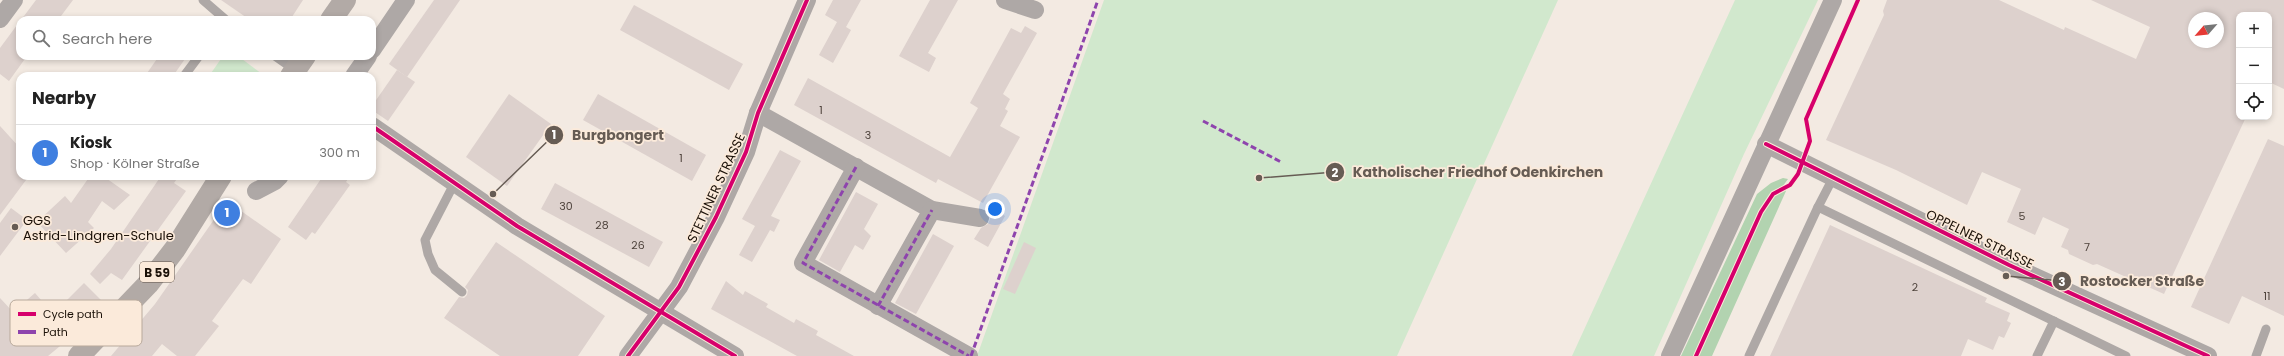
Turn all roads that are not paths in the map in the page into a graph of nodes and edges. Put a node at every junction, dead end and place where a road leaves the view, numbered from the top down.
1 (14, 0) edge
2 (203, 0) edge
3 (344, 0) edge
4 (406, 0) edge
5 (807, 0) edge
6 (1005, 0) edge
7 (1832, 0) edge
8 (1035, 10) dead end
9 (221, 16) edge
10 (333, 16) edge
11 (0, 19) edge
12 (376, 44) edge
13 (196, 60) edge
14 (282, 60) edge
15 (365, 60) edge
16 (299, 70) edge
17 (187, 72) edge
18 (357, 72) edge
19 (758, 113) junction
20 (376, 129) edge
21 (1766, 144) junction
22 (856, 167) junction
23 (1832, 178) junction
24 (218, 180) edge
25 (277, 180) edge
26 (455, 182) junction
27 (256, 191) dead end
28 (1818, 207) junction
29 (932, 210) junction
30 (980, 218) dead end
31 (462, 292) dead end
32 (132, 300) edge
33 (878, 306) junction
34 (660, 313) junction
35 (2054, 321) junction
36 (2266, 329) dead end
37 (88, 346) edge
38 (78, 356) edge
39 (628, 356) edge
40 (735, 356) edge
41 (969, 356) edge
42 (1670, 356) edge
43 (1749, 356) edge
44 (2037, 356) edge
45 (2126, 356) edge
46 (2208, 356) edge
47 (2256, 356) edge

1 - 11 street
2 - 9 lane
3 - 10 main road
4 - 12 street
5 - 19 street, STETTINER STRASSE
6 - 8 street
7 - 21 street
13 - 17 lane
14 - 16 lane
15 - 18 street
19 - 22 street
19 - 34 street, STETTINER STRASSE
20 - 26 street
21 - 23 street, OPPELNER STRASSE
21 - 42 street
22 - 29 street
22 - 33 street
23 - 28 lane
23 - 46 street, OPPELNER STRASSE
24 - 32 main road, B 59
25 - 27 street
26 - 31 lane
26 - 34 street
28 - 35 lane
28 - 43 lane
29 - 30 street
29 - 33 street
33 - 41 street
34 - 39 street, STETTINER STRASSE
34 - 40 street
35 - 44 lane
35 - 45 lane
36 - 47 lane
37 - 38 main road, B 59

